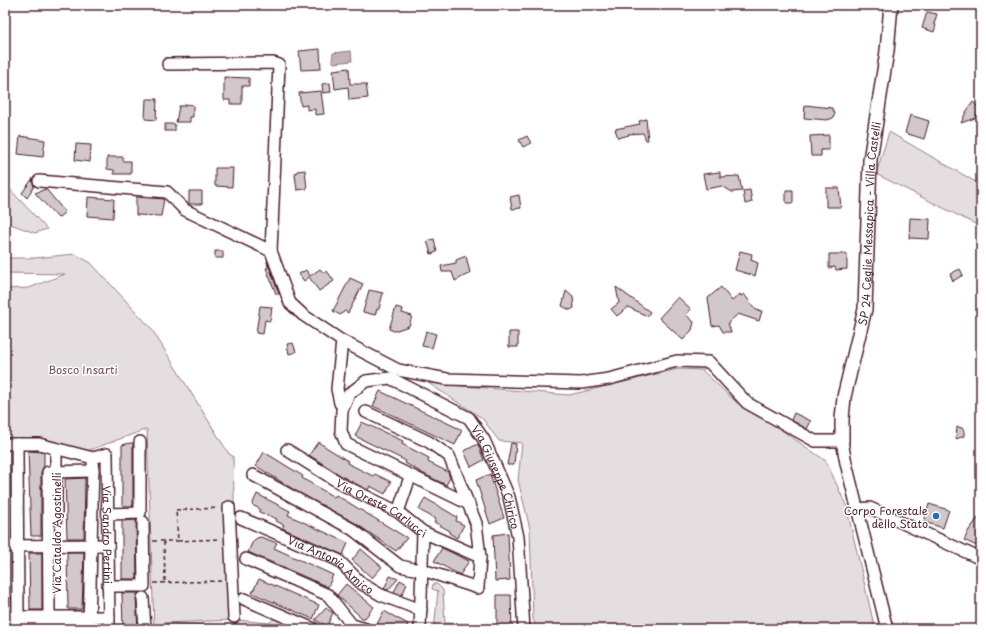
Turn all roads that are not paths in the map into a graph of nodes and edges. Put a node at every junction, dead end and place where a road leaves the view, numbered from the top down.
1 (891, 5) edge
2 (168, 64) dead end
3 (39, 181) dead end
4 (271, 251) junction
5 (342, 341) junction
6 (345, 404) junction
7 (366, 412) dead end
8 (842, 441) junction
9 (140, 442) dead end
10 (5, 444) edge
11 (16, 444) junction
12 (56, 449) junction
13 (287, 450) dead end
14 (93, 458) junction
15 (92, 471) junction
16 (52, 472) junction
17 (253, 475) dead end
18 (410, 477) junction
19 (469, 504) junction
20 (229, 508) road end
21 (857, 509) junction
22 (398, 512) junction
23 (108, 514) junction
24 (241, 518) dead end
25 (143, 522) dead end
26 (422, 532) junction
27 (52, 545) junction
28 (91, 545) junction
29 (108, 545) junction
30 (5, 546) edge
31 (18, 546) junction
32 (480, 557) junction
33 (246, 559) dead end
34 (981, 559) edge
35 (423, 570) junction
36 (108, 586) junction
37 (143, 598) dead end
38 (244, 599) dead end
39 (5, 601) edge
40 (421, 610) junction
41 (18, 616) junction
42 (5, 617) edge
43 (109, 617) junction
44 (234, 617) dead end
45 (52, 619) junction
46 (89, 624) edge
47 (5, 626) edge
48 (349, 627) edge
49 (109, 629) edge
50 (145, 629) edge
51 (314, 629) edge
52 (366, 629) edge
53 (420, 629) edge
54 (524, 629) edge
55 (887, 629) edge

1 - 8 main road, SP 24 Ceglie Messapica - Villa Castelli
2 - 4 street
3 - 4 street
4 - 5 street
5 - 6 street
5 - 8 street
6 - 18 street, Via Giuseppe Chirico
6 - 54 street, Via Giuseppe Chirico
7 - 19 street
8 - 21 street
9 - 23 street
10 - 11 street
11 - 12 street
11 - 31 street
12 - 14 street
12 - 16 street, Via Cataldo Agostinelli
13 - 22 street, Via Oreste Carlucci
14 - 15 street
14 - 23 street, Via Sandro Pertini
15 - 16 street
15 - 28 street
16 - 27 street, Via Cataldo Agostinelli
17 - 35 street
18 - 19 street, Via Giuseppe Chirico
18 - 22 street
19 - 32 street
20 - 44 street
21 - 34 street
21 - 55 street
22 - 26 street, Via Oreste Carlucci
23 - 29 street, Via Sandro Pertini
24 - 40 street, Via Antonio Amico
25 - 36 street
26 - 32 street, Via Oreste Carlucci
26 - 35 street
27 - 28 street
27 - 31 street
27 - 45 street, Via Cataldo Agostinelli
28 - 29 street
28 - 46 street
29 - 36 street, Via Sandro Pertini
30 - 31 street
31 - 41 street
32 - 35 street
33 - 48 street
35 - 40 street
36 - 43 street, Via Sandro Pertini
37 - 50 street
38 - 51 street
39 - 42 street
40 - 53 street
41 - 42 street
41 - 45 street
42 - 47 street
43 - 46 street
43 - 49 street, Via Sandro Pertini
45 - 46 street
45 - 47 street
48 - 52 street

